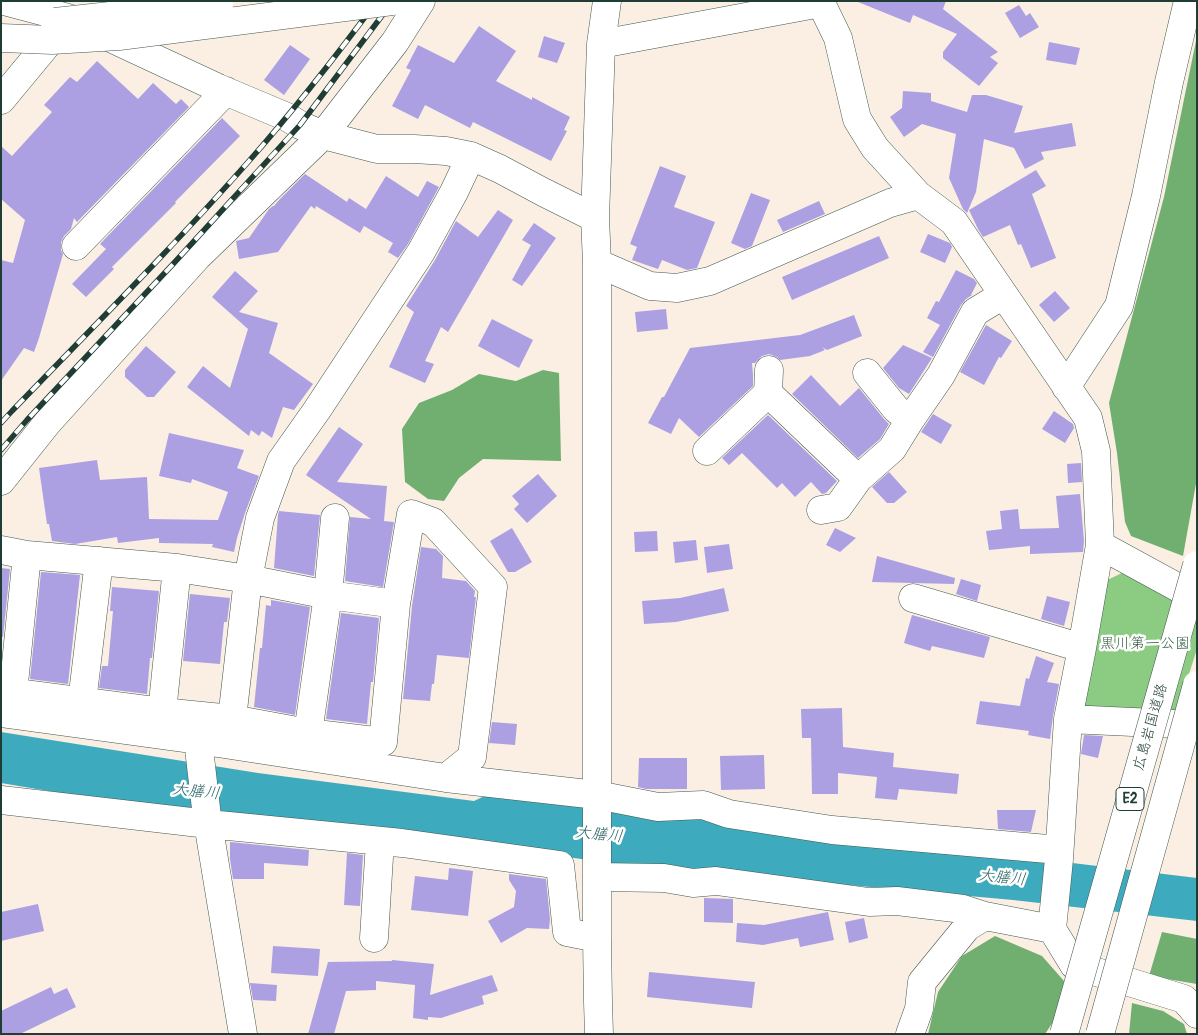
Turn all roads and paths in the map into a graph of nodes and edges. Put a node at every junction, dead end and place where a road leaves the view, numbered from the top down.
1 (4, 1) edge
2 (248, 1) edge
3 (392, 1) edge
4 (421, 1) edge
5 (606, 1) edge
6 (1188, 1) edge
7 (821, 2) edge
8 (72, 10) edge
9 (1, 22) edge
10 (1, 38) edge
11 (601, 44) junction
12 (226, 91) junction
13 (1, 100) edge
14 (323, 135) junction
15 (471, 156) junction
16 (918, 195) junction
17 (595, 218) junction
18 (76, 246) dead end
19 (597, 263) junction
20 (1003, 295) junction
21 (867, 373) dead end
22 (1066, 387) junction
23 (910, 420) junction
24 (706, 450) dead end
25 (858, 479) junction
26 (1, 481) edge
27 (821, 510) dead end
28 (335, 518) dead end
29 (1100, 545) junction
30 (14, 552) edge
31 (98, 560) junction
32 (1197, 565) edge
33 (177, 568) junction
34 (248, 579) junction
35 (328, 595) junction
36 (913, 598) dead end
37 (1197, 598) edge
38 (396, 604) junction
39 (1082, 648) junction
40 (1197, 685) edge
41 (5, 699) edge
42 (82, 702) junction
43 (162, 712) junction
44 (232, 719) junction
45 (1068, 719) junction
46 (1197, 725) edge
47 (300, 731) junction
48 (199, 748) junction
49 (270, 751) junction
50 (446, 778) junction
51 (597, 799) junction
52 (1, 800) edge
53 (208, 821) junction
54 (380, 841) junction
55 (1059, 854) junction
56 (598, 872) junction
57 (985, 916) junction
58 (1052, 924) junction
59 (374, 938) dead end
60 (597, 938) junction
61 (1197, 1014) edge
62 (243, 1034) edge
63 (600, 1034) edge
64 (910, 1034) edge
65 (1064, 1034) edge
66 (1100, 1034) edge

1 - 8 main road
2 - 9 main road, bridge
3 - 10 main road, bridge
4 - 14 main road
5 - 11 main road
6 - 22 main road
7 - 11 main road
7 - 16 main road
8 - 12 main road
8 - 13 main road
11 - 17 main road
12 - 14 main road
12 - 18 main road
14 - 15 main road
14 - 26 main road
15 - 17 main road
15 - 34 main road
16 - 19 main road
16 - 20 main road
17 - 19 main road
19 - 51 main road
20 - 22 main road
20 - 23 main road
21 - 23 main road
22 - 29 main road
23 - 25 main road
24 - 25 main road
25 - 27 main road
28 - 35 main road
29 - 37 main road
29 - 39 main road
30 - 31 main road
30 - 41 main road
31 - 33 main road
31 - 42 main road
32 - 65 main road, 広島岩国道路 / E2, bridge
33 - 34 main road
33 - 43 main road
34 - 35 main road
34 - 44 main road
35 - 38 main road
35 - 47 main road
36 - 39 main road
38 - 47 main road
38 - 50 main road
39 - 45 main road
40 - 66 main road, E2, bridge
41 - 42 main road
41 - 48 main road
42 - 43 main road
43 - 44 main road
44 - 47 main road
45 - 46 main road
45 - 55 main road
47 - 49 main road
48 - 49 main road
48 - 53 main road
49 - 50 main road
50 - 51 main road
51 - 55 main road
51 - 56 main road
52 - 53 main road
53 - 54 main road
53 - 62 main road
54 - 59 main road
54 - 60 main road
55 - 58 main road
56 - 57 main road
56 - 60 main road
57 - 58 main road
57 - 64 main road
58 - 61 main road
60 - 63 main road

